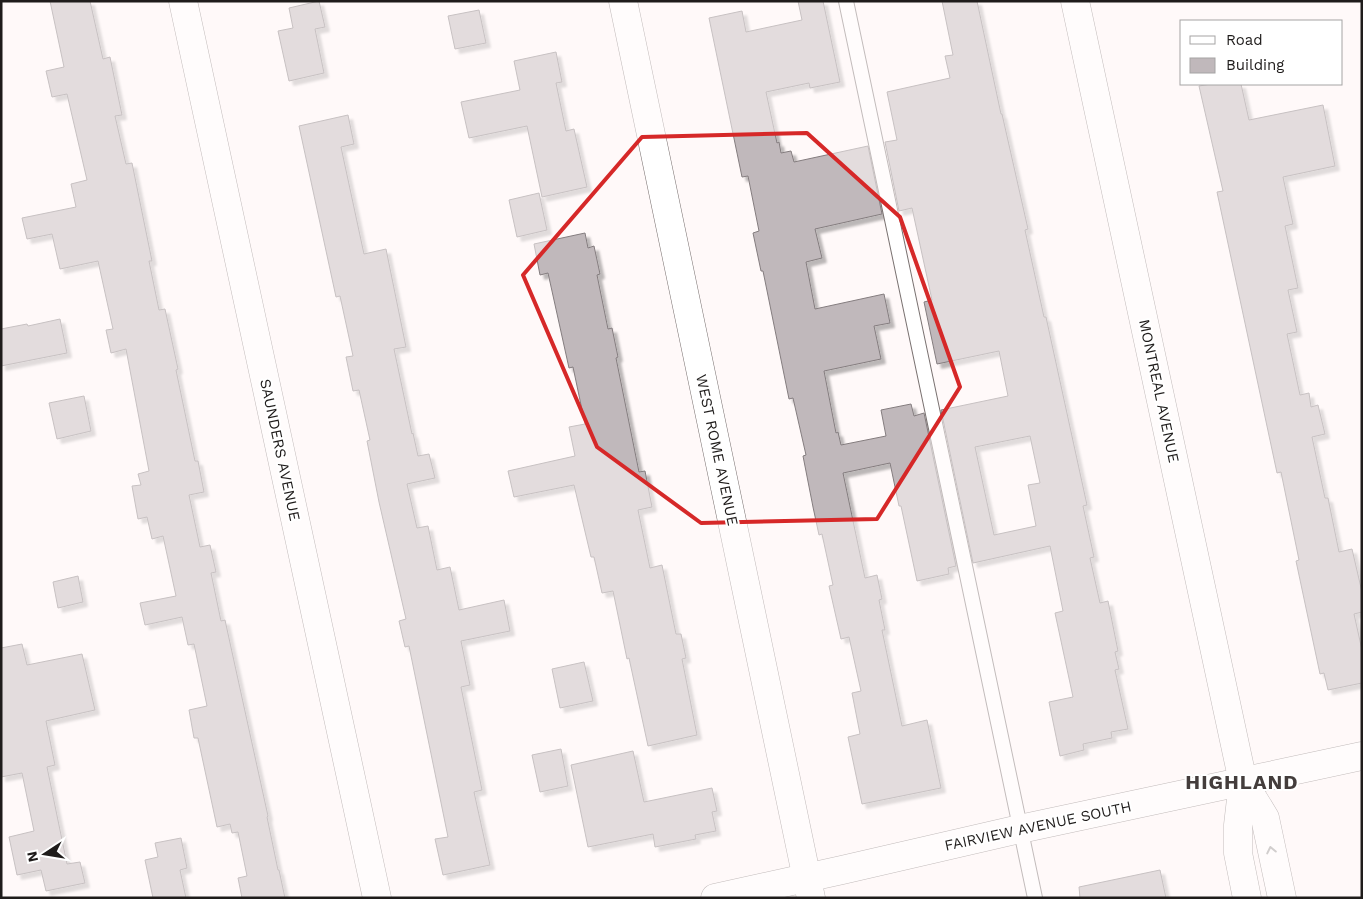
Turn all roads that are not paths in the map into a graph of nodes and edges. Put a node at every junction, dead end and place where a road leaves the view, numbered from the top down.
1 (184, 1) edge
2 (623, 1) edge
3 (846, 1) edge
4 (1075, 1) edge
5 (1362, 756) edge
6 (1243, 782) junction
7 (1020, 829) junction
8 (809, 888) edge
9 (377, 898) edge
10 (715, 898) edge
11 (1035, 898) edge
12 (1247, 898) edge
13 (1282, 898) edge

1 - 9 street, SAUNDERS AVENUE
2 - 8 street, WEST ROME AVENUE
3 - 7 lane
4 - 6 street, MONTREAL AVENUE
5 - 6 street, FAIRVIEW AVENUE SOUTH
6 - 7 street, FAIRVIEW AVENUE SOUTH
6 - 12 street, MONTREAL AVENUE
13 -> 6 street, MONTREAL AVENUE
7 - 8 street, FAIRVIEW AVENUE SOUTH
7 - 11 lane
8 - 10 street, FAIRVIEW AVENUE SOUTH

